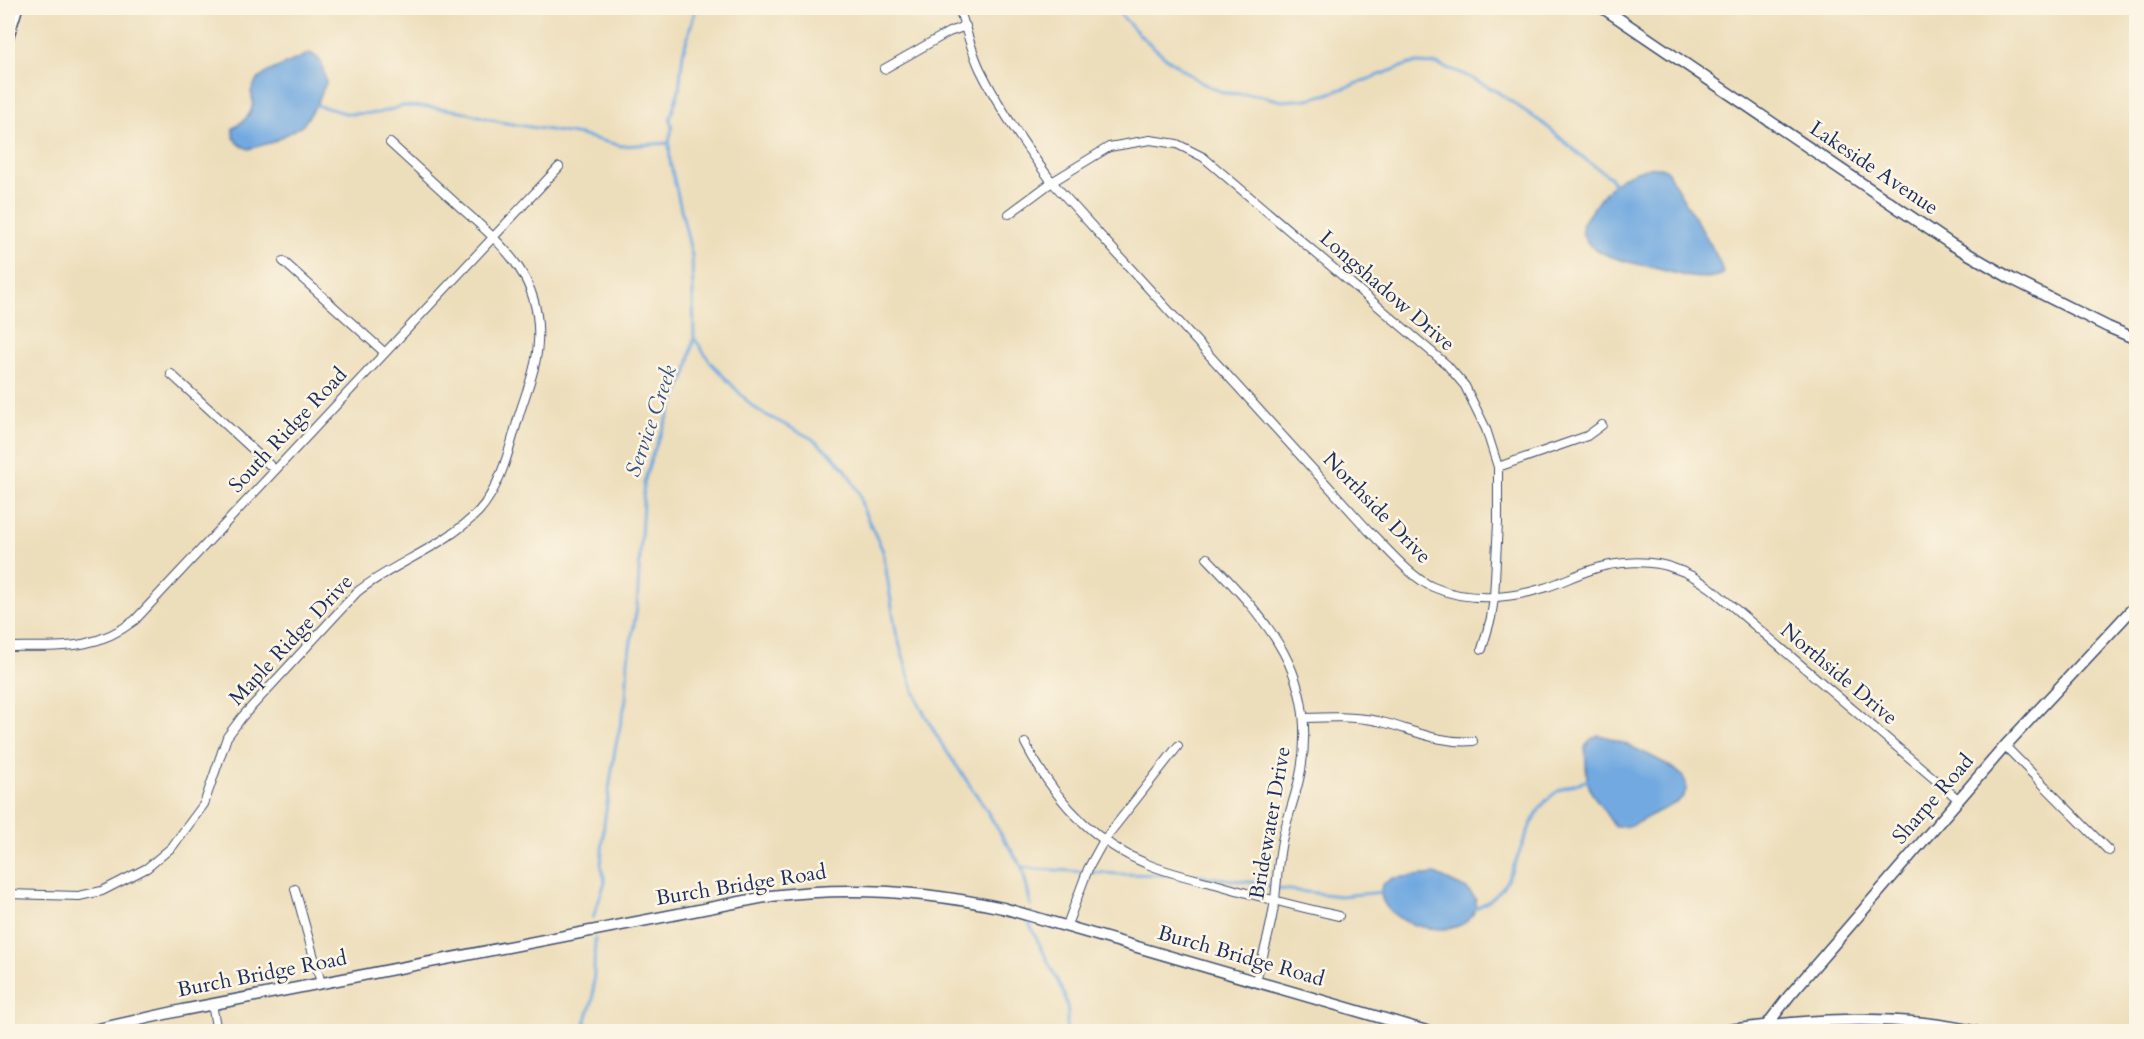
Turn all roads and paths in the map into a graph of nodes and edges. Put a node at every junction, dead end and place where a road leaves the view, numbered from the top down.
1 (17, 8) edge
2 (959, 8) edge
3 (1603, 8) edge
4 (966, 26) junction
5 (8, 38) edge
6 (884, 69) dead end
7 (390, 143) dead end
8 (559, 167) dead end
9 (1052, 182) junction
10 (1008, 214) dead end
11 (493, 237) junction
12 (283, 261) dead end
13 (2136, 339) edge
14 (384, 352) junction
15 (171, 374) dead end
16 (1602, 426) dead end
17 (1498, 467) junction
18 (275, 470) junction
19 (1207, 558) dead end
20 (1494, 598) junction
21 (2136, 605) edge
22 (8, 647) edge
23 (1482, 649) dead end
24 (1304, 718) junction
25 (1473, 741) dead end
26 (1025, 743) dead end
27 (2005, 746) junction
28 (1178, 747) dead end
29 (1959, 800) junction
30 (1104, 840) junction
31 (2109, 851) dead end
32 (296, 889) dead end
33 (8, 894) edge
34 (1275, 901) junction
35 (1339, 916) dead end
36 (1067, 925) junction
37 (1256, 980) junction
38 (321, 983) junction
39 (212, 1004) junction
40 (1767, 1025) junction
41 (85, 1032) edge
42 (217, 1032) edge
43 (1430, 1032) edge
44 (1714, 1032) edge
45 (1977, 1032) edge

1 - 5 street
2 - 4 street, Northside Drive
3 - 13 street, Lakeside Avenue
4 - 6 street
4 - 9 street, Northside Drive
7 - 11 street, Maple Ridge Drive
8 - 11 street, South Ridge Road
9 - 10 street, Longshadow Drive
9 - 17 street, Longshadow Drive
9 - 20 street, Northside Drive
11 - 14 street, South Ridge Road
11 - 33 street, Maple Ridge Drive
12 - 14 street
14 - 18 street, South Ridge Road
15 - 18 street
16 - 17 street
17 - 20 street, Longshadow Drive
18 - 22 street, South Ridge Road
19 - 24 street, Bridewater Drive
20 - 23 street, Longshadow Drive
20 - 29 street, Northside Drive
21 - 27 street, Sharpe Road
24 - 25 street
24 - 34 street, Bridewater Drive
26 - 30 street
27 - 29 street, Sharpe Road
27 - 31 street
28 - 30 street
29 - 40 street, Sharpe Road
30 - 34 street
30 - 36 street
32 - 38 street
34 - 35 street
34 - 37 street, Bridewater Drive
36 - 37 street, Burch Bridge Road
36 - 38 street, Burch Bridge Road
37 - 43 street, Burch Bridge Road
38 - 39 street, Burch Bridge Road
39 - 41 street, Burch Bridge Road
39 - 42 street
40 - 44 street
40 - 45 street

